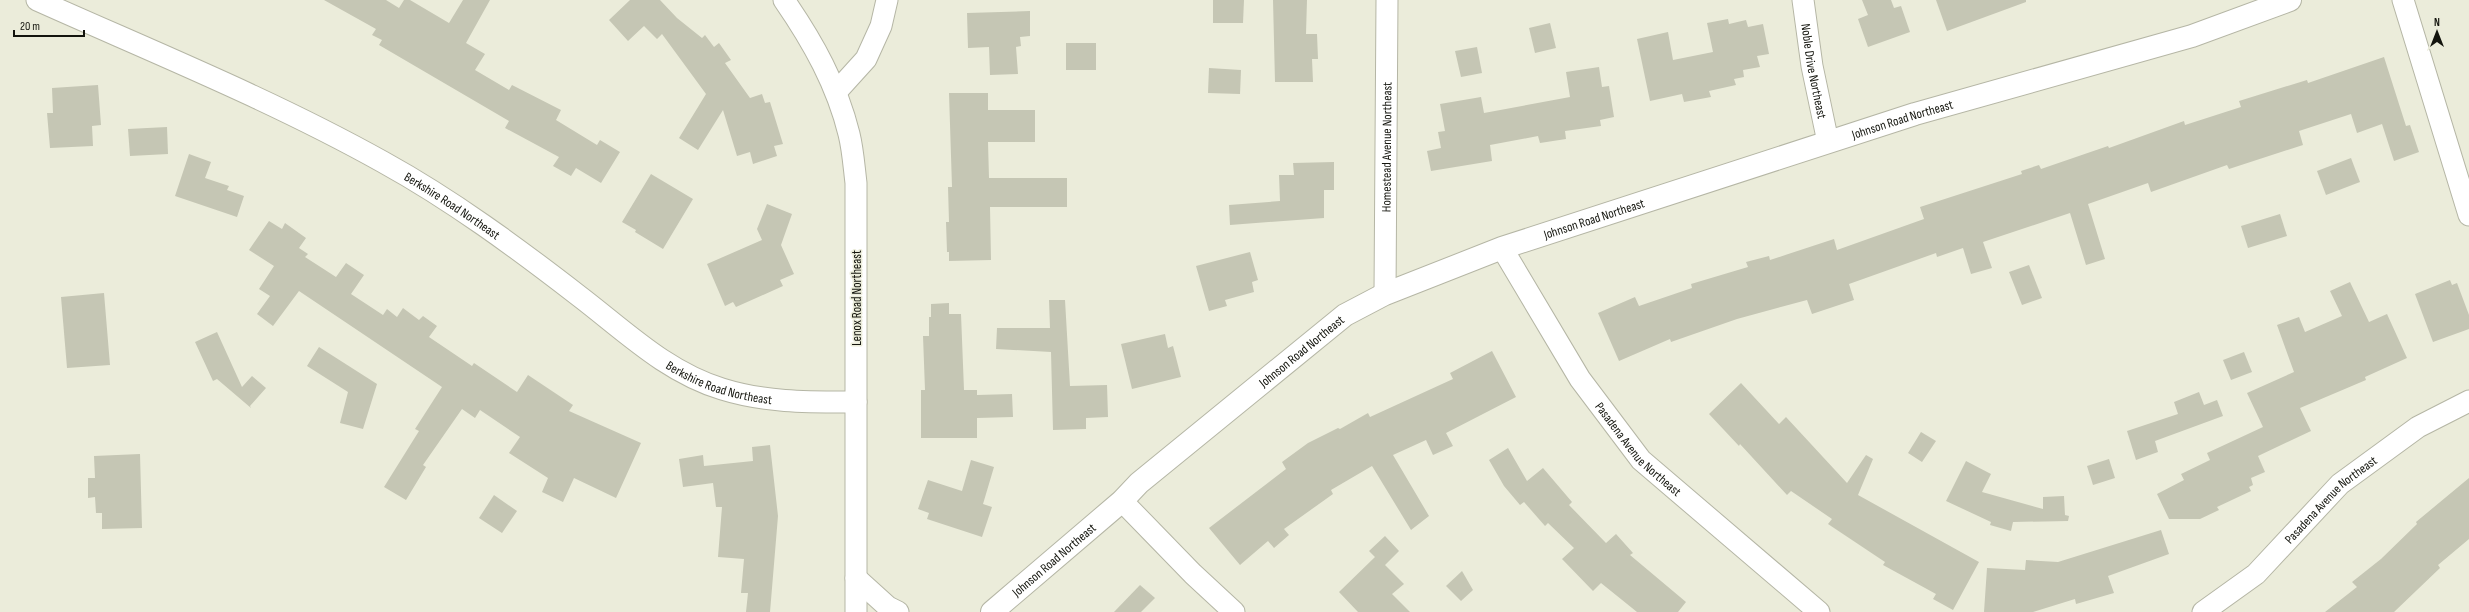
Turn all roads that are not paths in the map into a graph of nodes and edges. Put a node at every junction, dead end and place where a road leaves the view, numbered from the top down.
1 (37, 0) edge
2 (784, 0) edge
3 (887, 0) edge
4 (1387, 0) edge
5 (1803, 0) edge
6 (2290, 0) edge
7 (2403, 0) edge
8 (837, 91) junction
9 (1828, 142) junction
10 (2469, 215) edge
11 (1502, 248) junction
12 (1385, 294) junction
13 (2469, 401) edge
14 (856, 402) junction
15 (1122, 501) junction
16 (856, 578) junction
17 (856, 612) edge
18 (898, 612) edge
19 (992, 612) edge
20 (1234, 612) edge
21 (1819, 612) edge
22 (2203, 612) edge

1 - 14 street, Berkshire Road Northeast
2 - 8 street, Lenox Road Northeast
3 - 8 street
4 - 12 street, Homestead Avenue Northeast
5 - 9 street, Noble Drive Northeast
6 - 9 street, Johnson Road Northeast
7 - 10 street
8 - 14 street, Lenox Road Northeast
9 - 11 street, Johnson Road Northeast
11 - 12 street, Johnson Road Northeast
11 - 21 street, Pasadena Avenue Northeast
12 - 15 street, Johnson Road Northeast
13 - 22 street, Pasadena Avenue Northeast
14 - 16 street, Lenox Road Northeast
15 - 19 street, Johnson Road Northeast
15 - 20 street
16 - 17 street, Lenox Road Northeast
16 - 18 street

